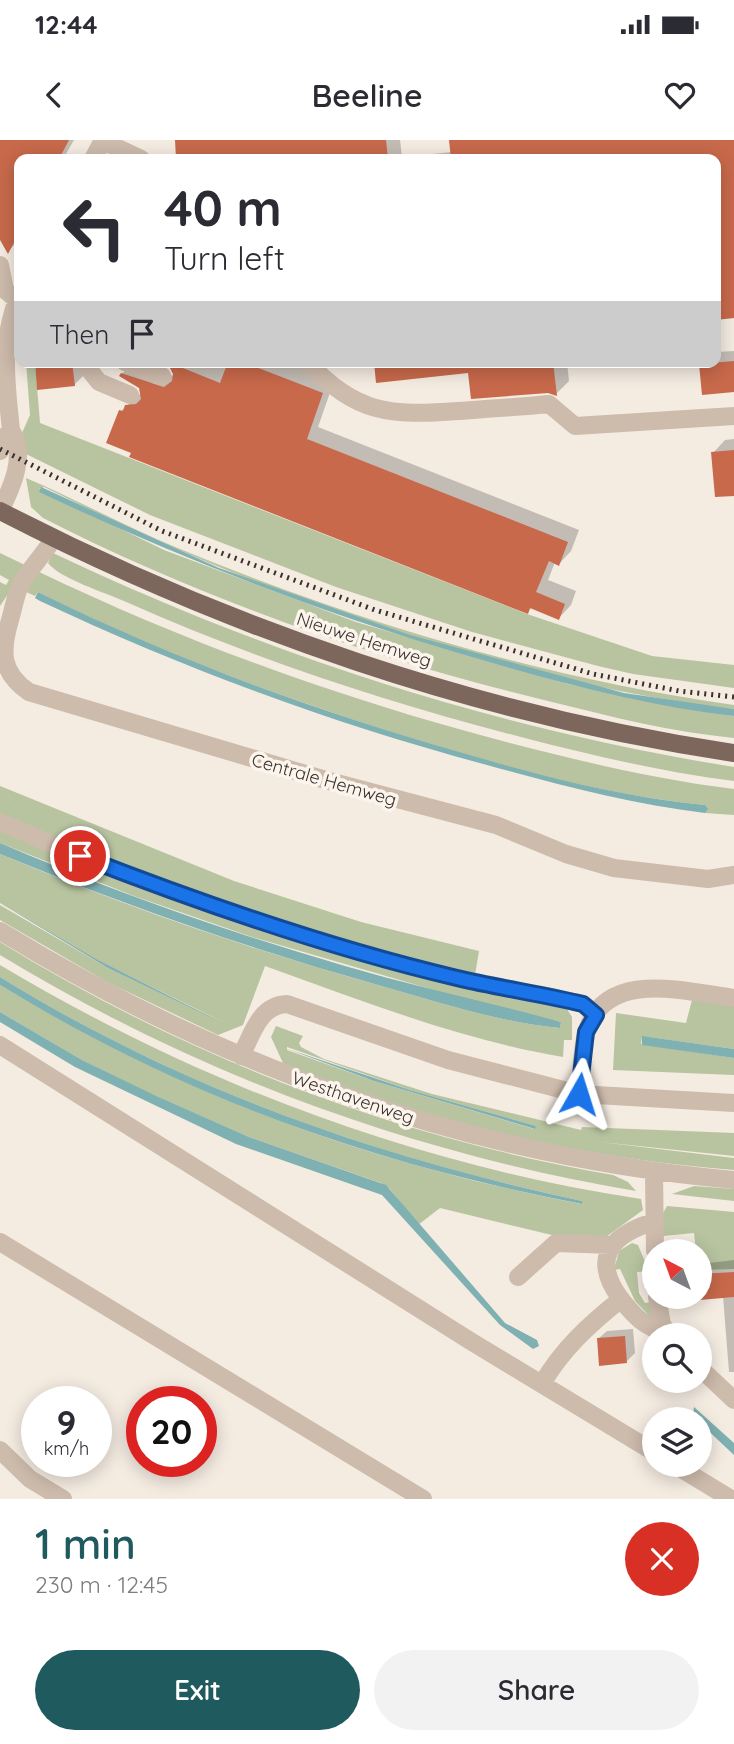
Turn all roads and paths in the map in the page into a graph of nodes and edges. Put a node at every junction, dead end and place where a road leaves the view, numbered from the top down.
1 (103, 140) edge
2 (130, 154) edge
3 (0, 266) edge
4 (10, 295) edge
5 (11, 345) edge
6 (88, 368) edge
7 (141, 368) edge
8 (313, 368) edge
9 (162, 376) dead end
10 (3, 386) edge
11 (130, 395) dead end
12 (734, 416) edge
13 (10, 430) junction
14 (0, 451) edge
15 (0, 511) edge
16 (53, 538) junction
17 (734, 753) edge
18 (0, 822) edge
19 (734, 875) edge
20 (0, 931) edge
21 (734, 998) edge
22 (596, 1015) junction
23 (0, 1045) edge
24 (241, 1056) junction
25 (579, 1094) junction
26 (734, 1103) edge
27 (654, 1172) junction
28 (734, 1180) edge
29 (653, 1222) junction
30 (654, 1239) edge
31 (0, 1242) edge
32 (612, 1245) junction
33 (518, 1277) dead end
34 (621, 1299) junction
35 (642, 1323) edge
36 (712, 1379) edge
37 (542, 1384) junction
38 (734, 1400) edge
39 (642, 1445) edge
40 (0, 1450) edge
41 (695, 1477) edge
42 (62, 1499) edge
43 (423, 1499) edge
44 (732, 1499) edge

1 - 2 street
3 - 4 street
4 - 5 street
5 - 10 street
6 - 11 street
7 - 9 street
8 - 12 street
10 - 13 street
13 - 14 street
13 - 15 street
15 - 16 main road, Nieuwe Hemweg
16 - 17 main road, Nieuwe Hemweg
16 - 19 street, Centrale Hemweg
18 - 22 street
20 - 24 street, Westhavenweg
21 - 22 street
22 - 25 street
23 - 37 street
24 - 25 street
24 - 27 street, Westhavenweg
25 - 26 street
27 - 28 street, Westhavenweg
27 - 29 street
29 - 30 street
29 - 32 street
31 - 43 street
32 - 33 street
32 - 34 street
34 - 35 street
34 - 37 street
36 - 38 street
37 - 39 street
40 - 42 street
41 - 44 street

